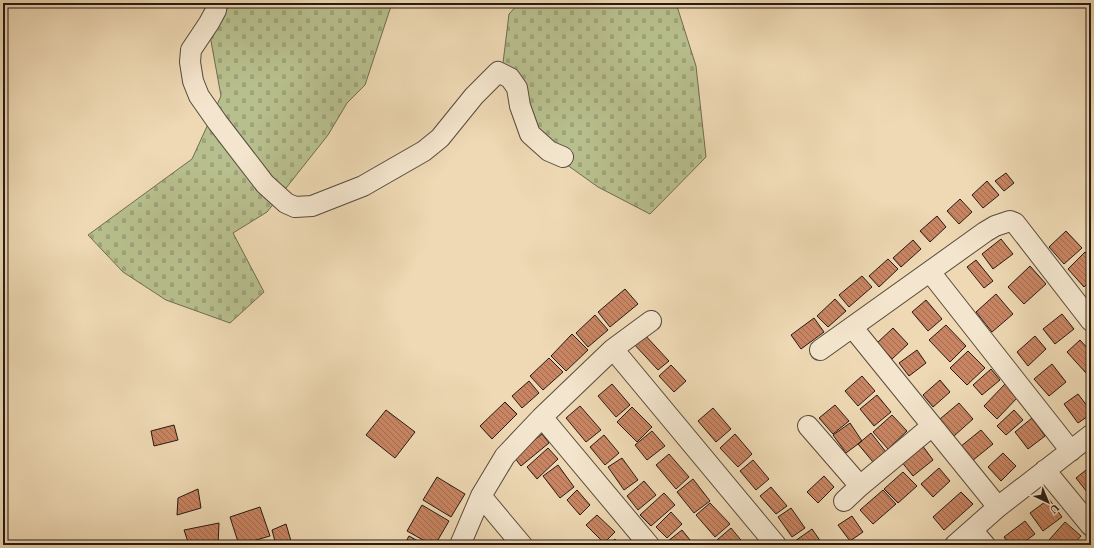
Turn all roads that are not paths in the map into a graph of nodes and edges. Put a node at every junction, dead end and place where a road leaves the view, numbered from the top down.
1 (217, 3) edge
2 (563, 157) dead end
3 (930, 272) junction
4 (651, 321) dead end
5 (1091, 321) edge
6 (853, 328) junction
7 (613, 349) junction
8 (820, 350) dead end
9 (542, 417) junction
10 (808, 426) dead end
11 (932, 426) junction
12 (1091, 435) edge
13 (1071, 451) junction
14 (1045, 470) junction
15 (860, 486) junction
16 (481, 496) junction
17 (844, 501) dead end
18 (998, 507) junction
19 (1091, 526) edge
20 (972, 530) junction
21 (460, 545) edge
22 (522, 545) edge
23 (649, 545) edge
24 (776, 545) edge
25 (956, 545) edge
26 (985, 545) edge

1 - 2 street
3 - 5 street
3 - 6 street
3 - 13 street
4 - 7 street
6 - 8 street
6 - 11 street
7 - 9 street
7 - 24 street
9 - 16 street
9 - 23 street
10 - 15 street
11 - 15 street
11 - 18 street
12 - 13 street
13 - 14 street
14 - 18 street
14 - 19 street
15 - 17 street
16 - 21 street
16 - 22 street
18 - 20 street
20 - 25 street
20 - 26 street

